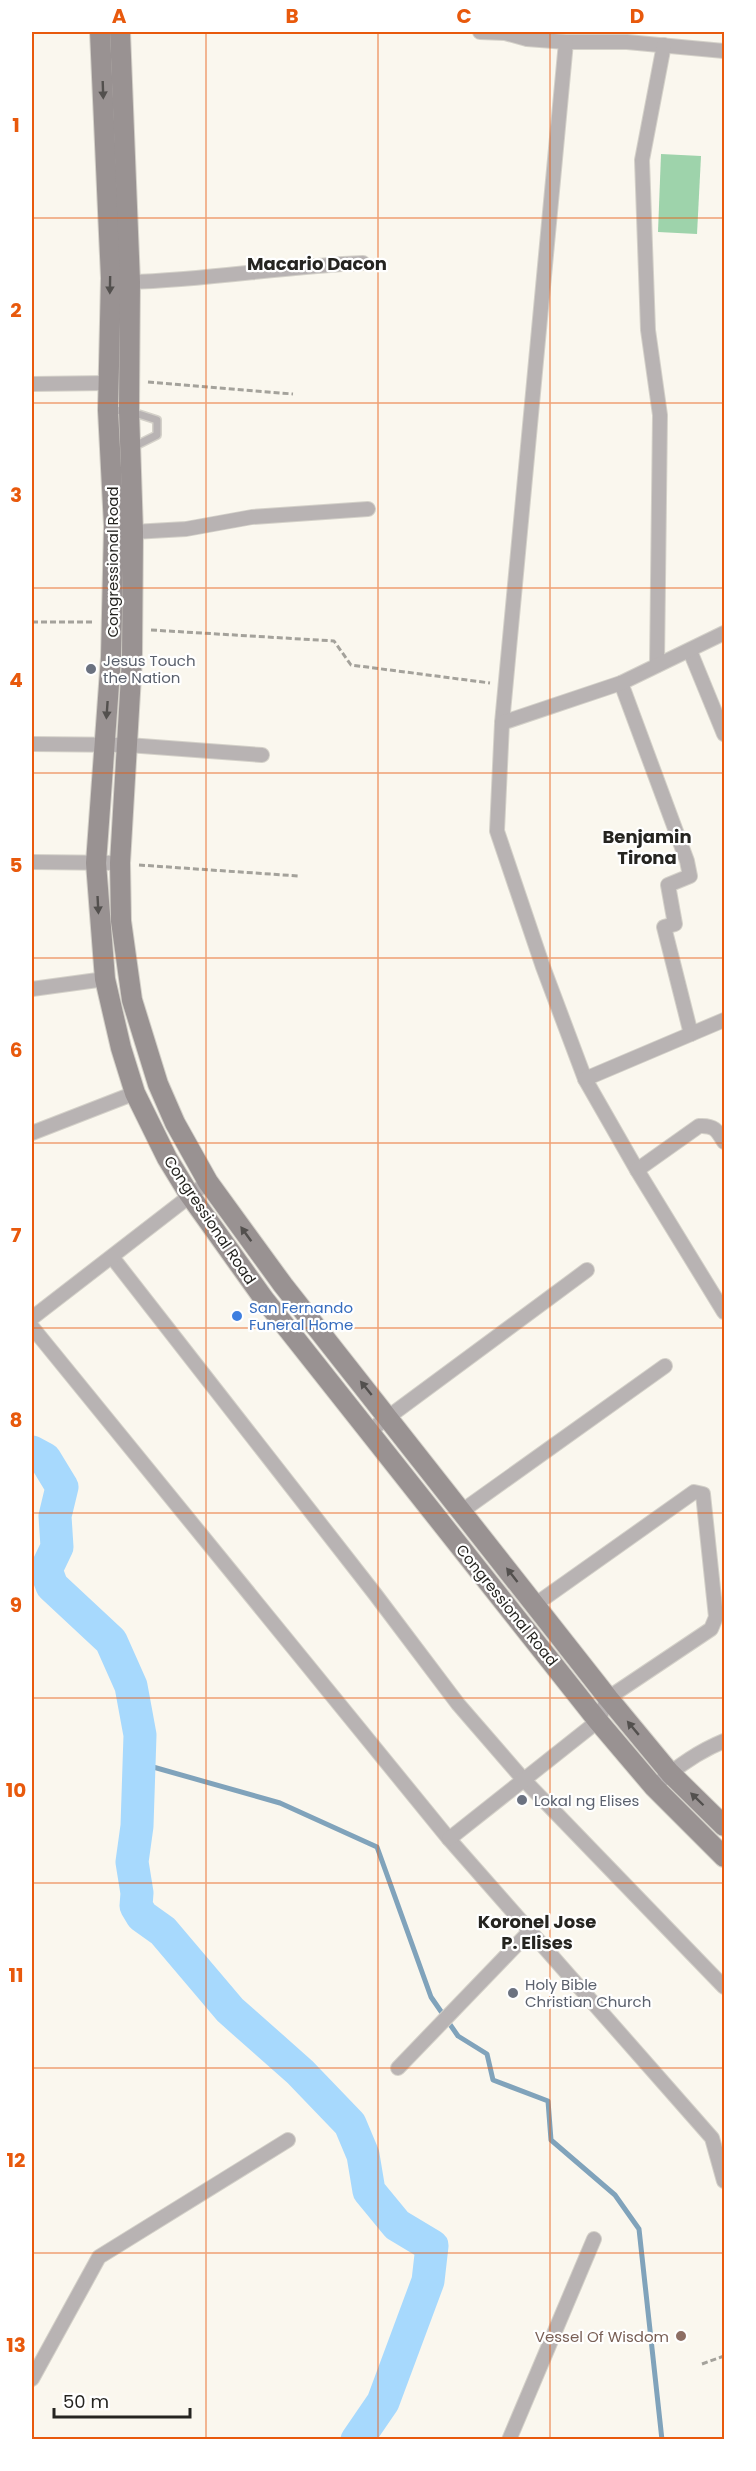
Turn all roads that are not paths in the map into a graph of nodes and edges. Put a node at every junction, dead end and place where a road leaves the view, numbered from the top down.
1 (100, 32) edge
2 (120, 32) edge
3 (480, 32) edge
4 (505, 32) edge
5 (566, 42) junction
6 (664, 45) junction
7 (724, 51) edge
8 (363, 263) dead end
9 (130, 282) junction
10 (108, 383) junction
11 (32, 384) edge
12 (108, 410) junction
13 (129, 411) junction
14 (130, 448) junction
15 (110, 450) junction
16 (368, 509) dead end
17 (133, 532) junction
18 (724, 633) edge
19 (690, 651) junction
20 (657, 665) junction
21 (621, 683) junction
22 (502, 723) junction
23 (724, 734) edge
24 (32, 744) edge
25 (105, 744) junction
26 (128, 745) junction
27 (261, 755) dead end
28 (32, 862) edge
29 (96, 862) junction
30 (120, 863) junction
31 (105, 980) junction
32 (32, 989) edge
33 (132, 1000) junction
34 (110, 1007) junction
35 (724, 1020) edge
36 (691, 1034) junction
37 (585, 1079) junction
38 (135, 1093) junction
39 (32, 1133) edge
40 (724, 1142) edge
41 (637, 1170) junction
42 (208, 1182) junction
43 (189, 1194) junction
44 (112, 1257) junction
45 (587, 1270) dead end
46 (724, 1312) edge
47 (32, 1318) edge
48 (32, 1327) edge
49 (665, 1366) dead end
50 (389, 1417) junction
51 (368, 1432) junction
52 (462, 1511) junction
53 (536, 1604) junction
54 (583, 1665) junction
55 (566, 1678) junction
56 (608, 1698) junction
57 (598, 1721) junction
58 (724, 1741) edge
59 (670, 1773) junction
60 (523, 1779) junction
61 (654, 1787) junction
62 (724, 1826) edge
63 (449, 1839) junction
64 (724, 1857) edge
65 (530, 1931) junction
66 (724, 1987) edge
67 (398, 2068) dead end
68 (288, 2140) dead end
69 (724, 2181) edge
70 (594, 2239) dead end
71 (32, 2379) edge
72 (509, 2439) edge

1 -> 10 main road, Congressional Road
2 - 9 main road, Congressional Road
3 - 4 street
4 - 5 street
5 - 6 street
5 - 22 street
6 - 7 street
6 - 20 street
8 - 9 street
9 - 13 main road, Congressional Road
10 - 11 street
10 - 12 main road, Congressional Road
12 - 13 lane
12 - 15 main road, Congressional Road
13 - 14 main road, Congressional Road
13 - 14 lane
14 - 15 lane
14 - 17 main road, Congressional Road
15 -> 25 main road, Congressional Road
16 - 17 street
17 - 26 main road, Congressional Road
18 - 19 street
19 - 20 street
19 - 23 street
20 - 21 street
21 - 22 street
21 - 36 street
22 - 37 street
24 - 25 street
25 - 26 street
25 - 29 main road, Congressional Road
26 - 27 street
26 - 30 main road, Congressional Road
28 - 29 street
29 - 30 street
29 -> 31 main road, Congressional Road
30 - 33 main road, Congressional Road
31 - 32 street
31 - 34 main road, Congressional Road
33 - 34 main road
33 - 42 main road, Congressional Road
34 - 38 main road, Congressional Road
35 - 36 street
36 - 37 street
37 - 41 street
38 - 39 street
38 - 43 main road, Congressional Road
40 - 41 street
41 - 46 street
42 - 43 street
50 -> 42 main road, Congressional Road
43 - 44 street
43 - 51 main road, Congressional Road
44 - 47 street
44 - 60 street
45 - 50 street
48 - 63 street
49 - 52 street
50 - 51 street
50 - 52 main road, Congressional Road
51 - 55 main road, Congressional Road
53 -> 52 main road, Congressional Road
53 - 54 main road, Congressional Road
53 - 56 street
54 - 55 main road
54 - 56 main road, Congressional Road
55 - 57 main road, Congressional Road
56 - 57 street
59 -> 56 main road, Congressional Road
57 - 60 street
57 - 61 main road, Congressional Road
58 - 59 street
59 - 61 street
62 -> 59 main road, Congressional Road
60 - 63 street
60 - 66 street
61 - 64 main road, Congressional Road
63 - 65 street
65 - 67 street
65 - 69 street
68 - 71 street
70 - 72 street

